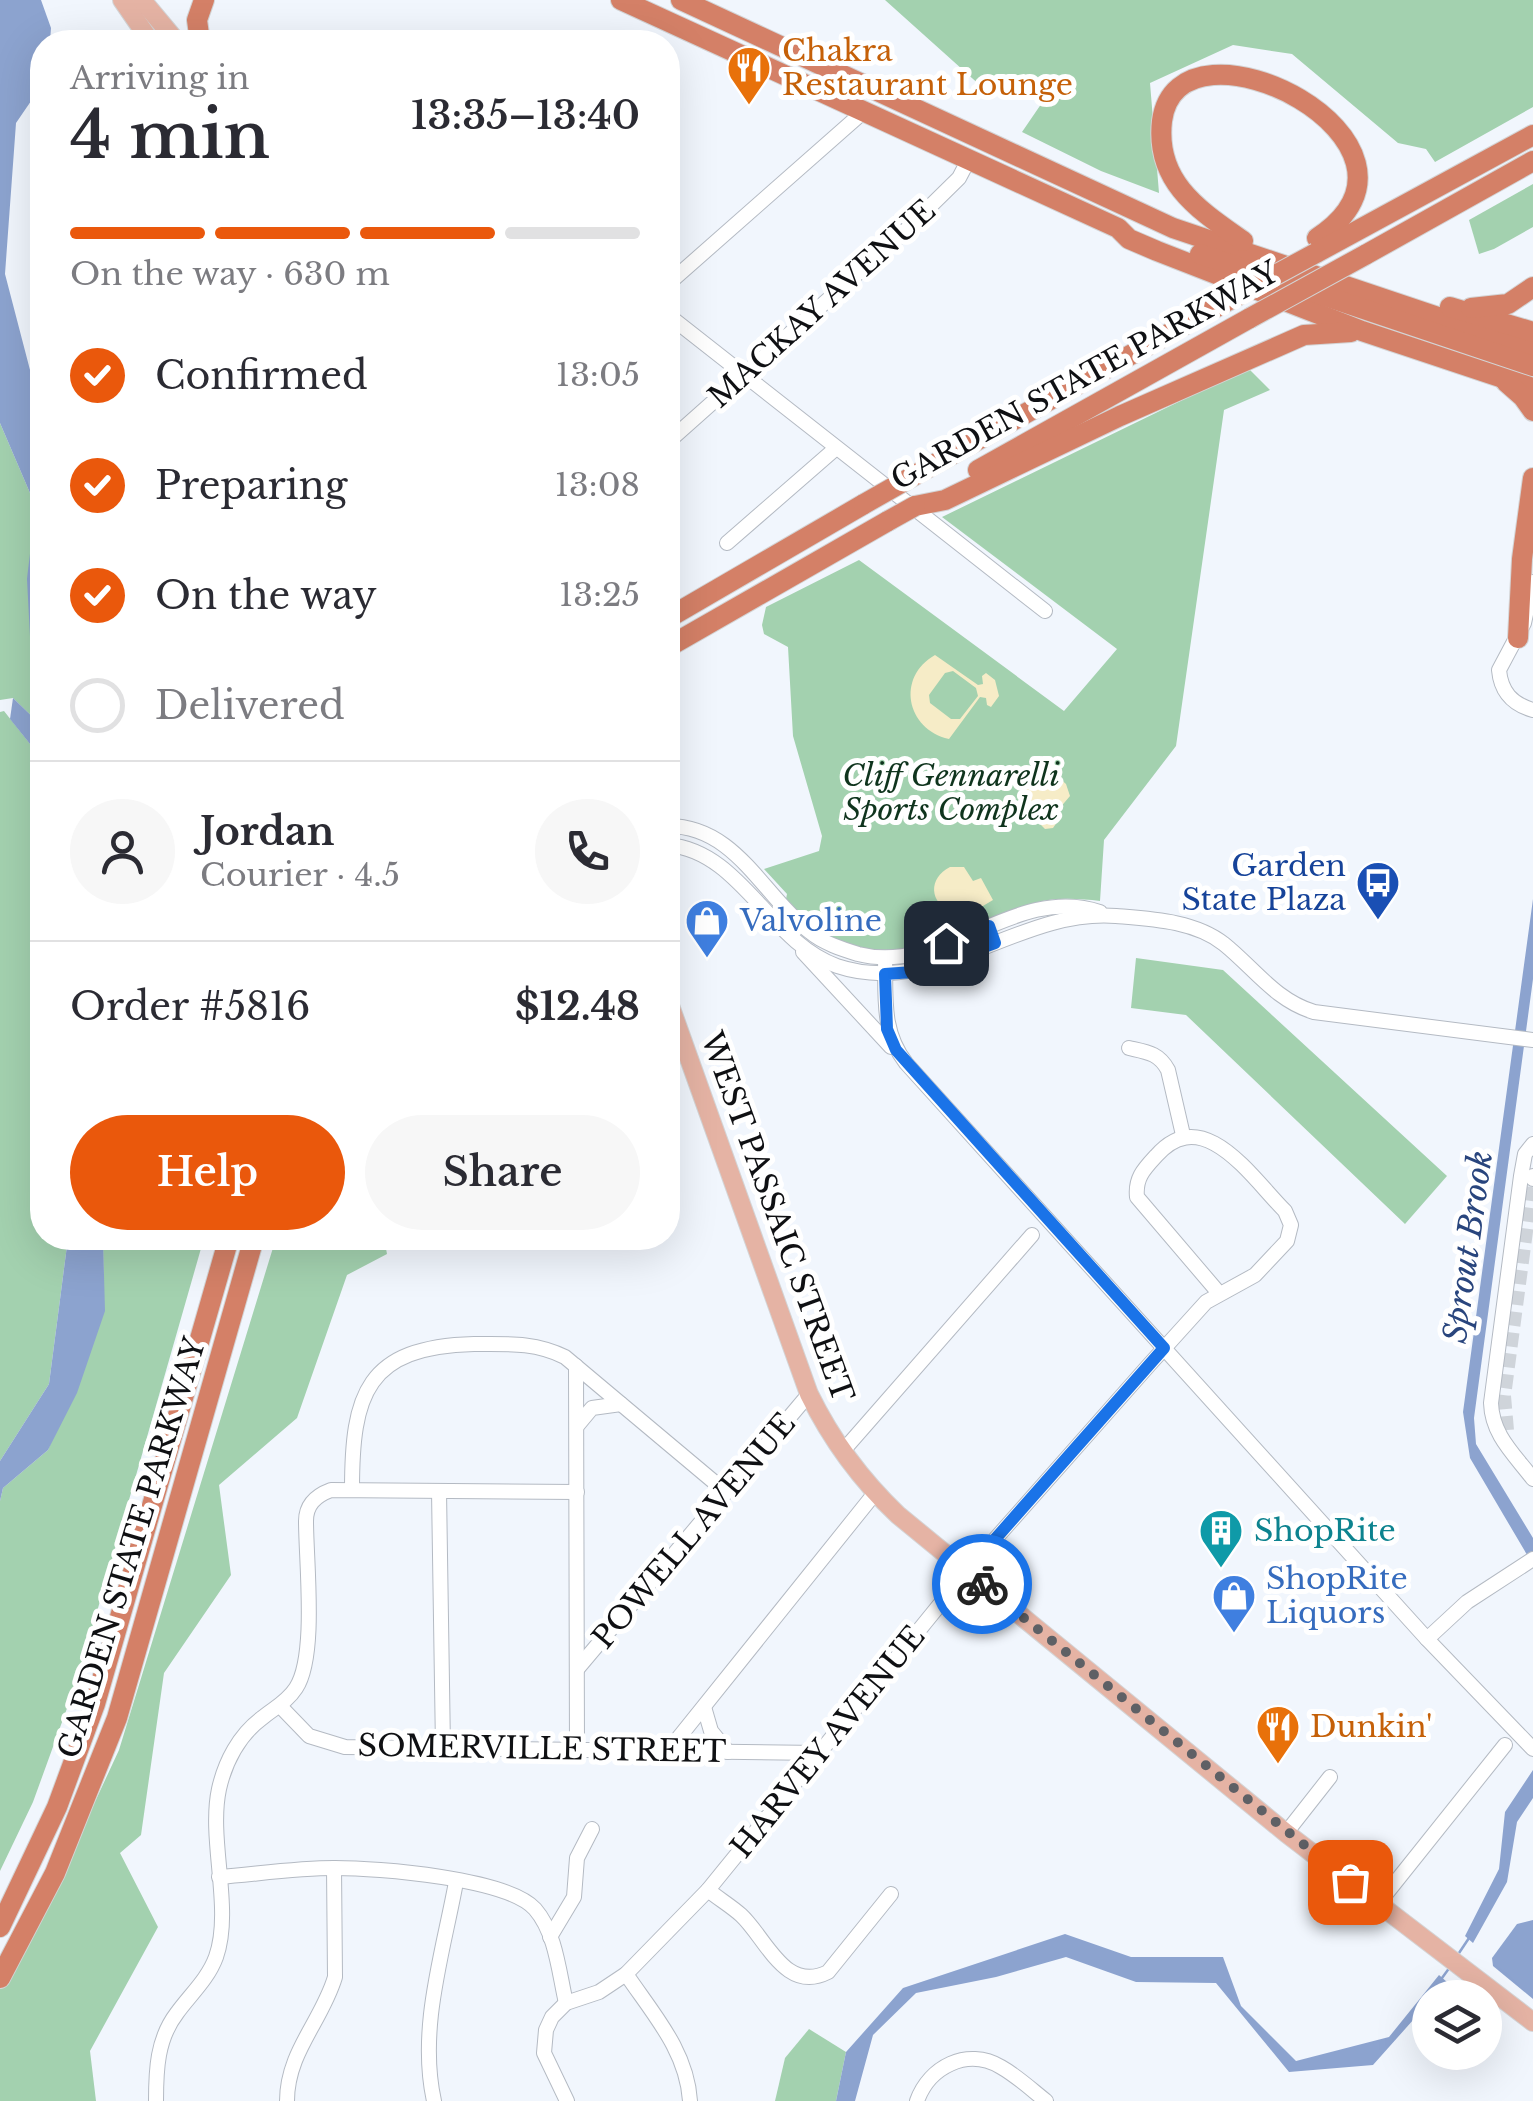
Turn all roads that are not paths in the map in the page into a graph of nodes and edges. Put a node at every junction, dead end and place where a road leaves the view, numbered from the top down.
1 (204, 0) edge
2 (621, 0) edge
3 (681, 0) edge
4 (128, 3) edge
5 (145, 30) edge
6 (162, 30) edge
7 (198, 30) edge
8 (862, 113) junction
9 (1533, 135) edge
10 (968, 159) junction
11 (1533, 161) edge
12 (1133, 208) junction
13 (1118, 228) junction
14 (1243, 241) junction
15 (1317, 245) junction
16 (680, 273) edge
17 (1533, 287) edge
18 (1450, 308) junction
19 (680, 325) edge
20 (1362, 332) junction
21 (1533, 332) edge
22 (1533, 349) edge
23 (1533, 366) edge
24 (742, 376) junction
25 (1500, 377) junction
26 (1533, 388) edge
27 (1533, 412) edge
28 (680, 431) edge
29 (835, 449) junction
30 (1533, 478) edge
31 (940, 497) junction
32 (727, 543) dead end
33 (1533, 582) edge
34 (1531, 605) edge
35 (680, 611) edge
36 (1045, 611) dead end
37 (1518, 638) junction
38 (680, 640) edge
39 (1533, 710) edge
40 (680, 828) edge
41 (680, 848) edge
42 (1112, 916) junction
43 (989, 926) junction
44 (786, 933) junction
45 (995, 943) junction
46 (884, 958) junction
47 (885, 974) junction
48 (680, 1033) edge
49 (1531, 1040) edge
50 (1129, 1048) dead end
51 (906, 1063) junction
52 (1183, 1135) junction
53 (1533, 1144) edge
54 (1032, 1235) dead end
55 (226, 1250) edge
56 (254, 1250) edge
57 (1218, 1292) junction
58 (1164, 1348) junction
59 (576, 1366) junction
60 (810, 1394) junction
61 (622, 1404) junction
62 (576, 1426) junction
63 (1507, 1430) tunnel mouth
64 (842, 1452) junction
65 (1518, 1459) junction
66 (1533, 1478) edge
67 (352, 1490) junction
68 (438, 1491) junction
69 (577, 1492) junction
70 (726, 1492) junction
71 (875, 1493) junction
72 (1529, 1562) edge
73 (966, 1572) junction
74 (1427, 1639) junction
75 (578, 1668) junction
76 (280, 1706) junction
77 (704, 1707) junction
78 (1506, 1745) dead end
79 (1529, 1746) edge
80 (443, 1748) junction
81 (577, 1748) junction
82 (668, 1752) junction
83 (728, 1752) junction
84 (820, 1753) junction
85 (1330, 1777) dead end
86 (592, 1828) dead end
87 (1286, 1833) junction
88 (334, 1868) junction
89 (219, 1877) junction
90 (456, 1882) junction
91 (708, 1890) junction
92 (890, 1894) dead end
93 (1378, 1904) junction
94 (0, 1926) edge
95 (550, 1937) junction
96 (626, 1974) junction
97 (0, 1978) edge
98 (566, 2004) junction
99 (1533, 2022) edge
100 (156, 2101) edge
101 (288, 2101) edge
102 (434, 2101) edge
103 (567, 2101) edge
104 (690, 2101) edge
105 (917, 2101) edge
106 (1046, 2101) edge

1 - 7 highway
2 - 8 highway
3 - 12 highway
4 - 5 main road
4 - 6 main road
8 - 10 highway
8 - 16 street
9 - 15 highway, GARDEN STATE PARKWAY
10 - 13 highway
10 - 24 street, MACKAY AVENUE
11 - 31 highway, GARDEN STATE PARKWAY, bridge
12 - 14 highway
12 - 22 highway
13 - 20 highway
13 - 23 highway
14 - 15 highway
14 - 18 highway
15 - 35 highway, GARDEN STATE PARKWAY, bridge
17 - 18 highway
18 - 21 highway
19 - 24 street
20 - 25 highway
20 - 31 highway
24 - 28 street, MACKAY AVENUE
24 - 29 street
25 - 26 highway
25 - 27 highway
29 - 32 street
29 - 36 street
30 - 37 highway
31 - 38 highway, GARDEN STATE PARKWAY, bridge
33 - 34 street
34 - 37 street
37 - 39 street
40 - 46 street
41 - 44 street
42 - 43 street
42 - 45 street
42 - 49 street
43 - 45 street
43 - 46 street
44 - 47 street
44 - 51 street
45 - 47 street
46 - 47 street
47 - 51 street
48 - 60 main road, WEST PASSAIC STREET
50 - 52 street
51 - 58 street
52 - 57 street
52 - 57 street, HARVEY AVENUE
53 - 65 street
54 - 64 street
55 - 94 highway, GARDEN STATE PARKWAY
56 - 97 highway, GARDEN STATE PARKWAY
57 - 58 street, HARVEY AVENUE
58 - 73 street, HARVEY AVENUE
58 - 74 street
59 - 61 street
59 - 62 street
59 - 67 street
60 - 64 main road, WEST PASSAIC STREET
60 - 70 street, POWELL AVENUE
61 - 62 street
61 - 70 street
62 - 69 street
63 - 65 street
64 - 71 main road, WEST PASSAIC STREET
65 - 66 street
67 - 68 street
67 - 76 street
68 - 69 street
68 - 80 street
69 - 75 street
70 - 75 street, POWELL AVENUE
71 - 73 main road, WEST PASSAIC STREET
71 - 77 street
72 - 74 street
73 - 84 street, HARVEY AVENUE
73 - 87 main road, WEST PASSAIC STREET
74 - 79 street
75 - 81 street
76 - 80 street, SOMERVILLE STREET
76 - 89 street
77 - 82 street
77 - 83 street
78 - 93 street
80 - 81 street, SOMERVILLE STREET
81 - 82 street, SOMERVILLE STREET
82 - 83 street, SOMERVILLE STREET
83 - 84 street, SOMERVILLE STREET
84 - 91 street, HARVEY AVENUE
85 - 87 street
86 - 95 street
87 - 93 main road, WEST PASSAIC STREET
88 - 89 street
88 - 90 street
88 - 101 street
89 - 100 street
90 - 95 street
90 - 102 street
91 - 92 street
91 - 96 street, HARVEY AVENUE
93 - 99 main road, WEST PASSAIC STREET
95 - 98 street
96 - 98 street, HARVEY AVENUE
96 - 104 street
98 - 103 street
105 - 106 street

